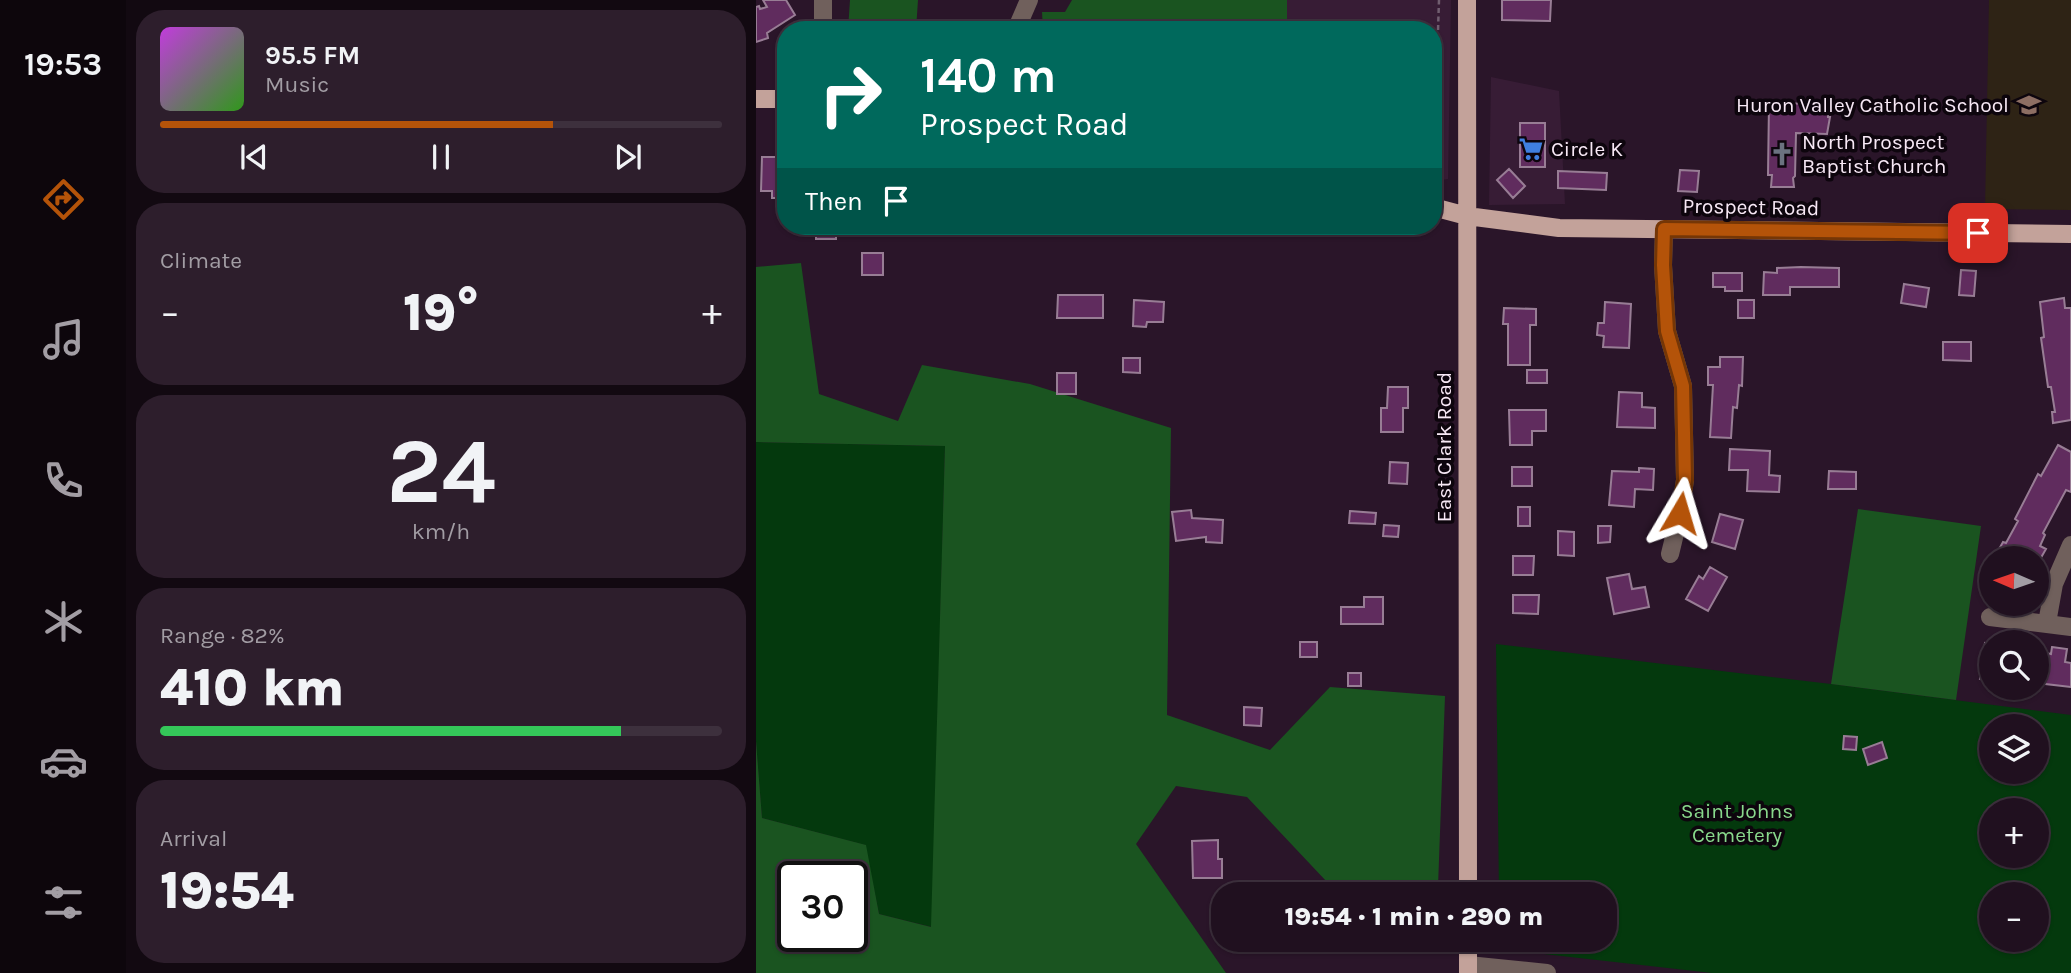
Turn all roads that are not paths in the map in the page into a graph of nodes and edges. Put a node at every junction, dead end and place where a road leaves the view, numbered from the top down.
1 (823, 0) edge
2 (1467, 0) edge
3 (1028, 3) edge
4 (823, 21) edge
5 (1020, 21) edge
6 (1031, 21) edge
7 (756, 99) edge
8 (777, 99) edge
9 (1442, 209) edge
10 (1467, 216) junction
11 (1664, 229) junction
12 (2071, 234) edge
13 (2071, 545) edge
14 (1670, 554) dead end
15 (1990, 617) dead end
16 (2047, 623) junction
17 (2071, 627) edge
18 (1468, 882) edge
19 (1468, 969) edge
20 (1547, 973) edge

1 - 4 street
2 - 10 main road, East Clark Road
3 - 5 street
3 - 6 street
7 - 8 main road
9 - 10 main road, Prospect Road
10 - 11 main road, Prospect Road
10 - 18 main road, East Clark Road
11 - 12 main road, Prospect Road
11 - 14 street
13 - 16 street
15 - 16 street
16 - 17 street
19 - 20 street

